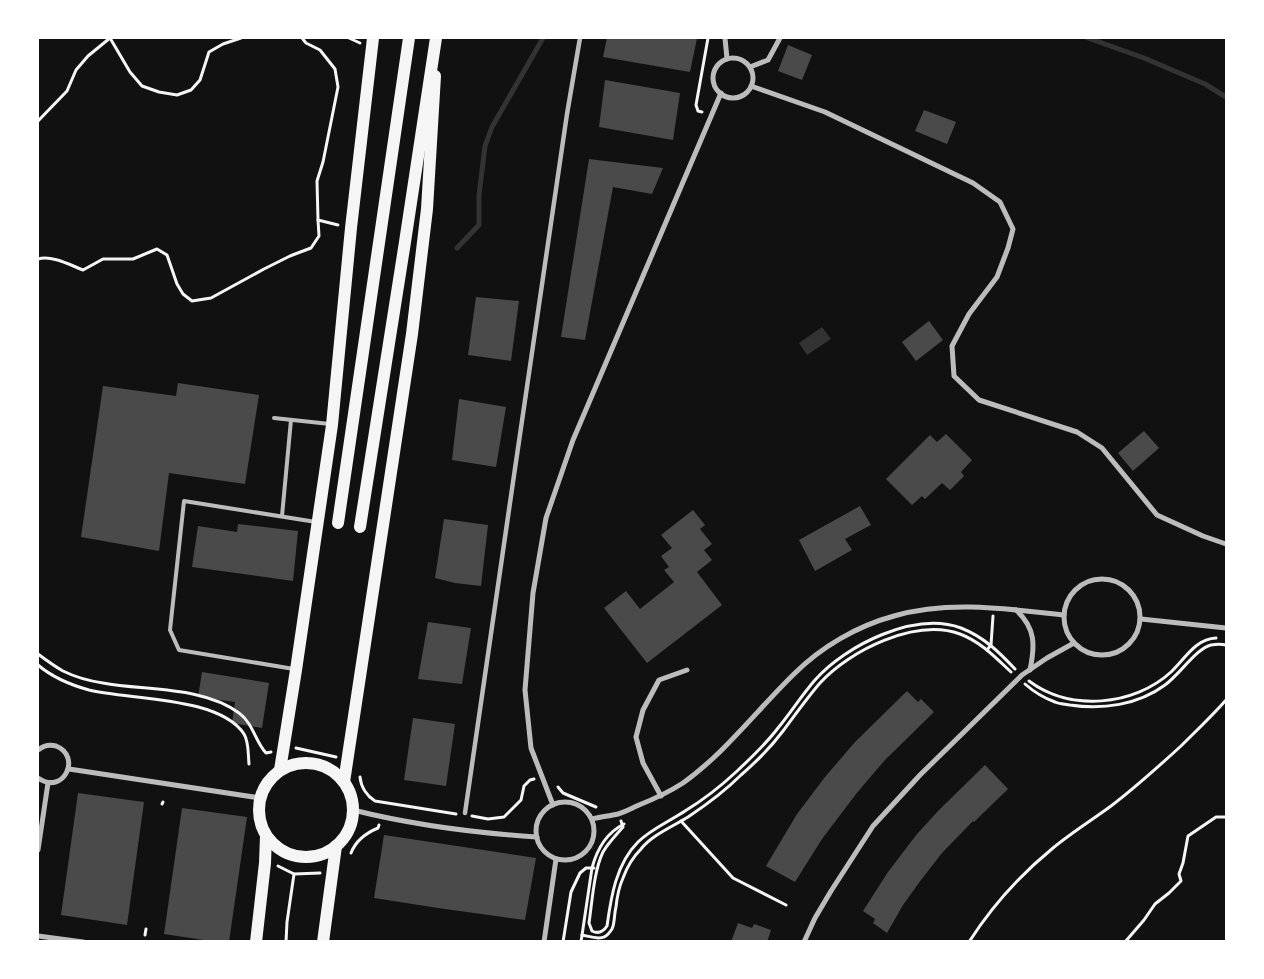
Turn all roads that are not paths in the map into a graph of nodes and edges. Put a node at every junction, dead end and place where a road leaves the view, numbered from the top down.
1 (373, 38) edge
2 (405, 38) edge
3 (410, 38) edge
4 (437, 38) edge
5 (580, 38) edge
6 (725, 38) edge
7 (780, 38) edge
8 (727, 59) junction
9 (750, 67) junction
10 (402, 84) junction
11 (751, 86) junction
12 (721, 93) junction
13 (274, 418) dead end
14 (291, 420) junction
15 (332, 425) junction
16 (282, 516) junction
17 (318, 522) junction
18 (338, 523) dead end
19 (360, 527) dead end
20 (1226, 544) edge
21 (1016, 610) junction
22 (1064, 615) junction
23 (1141, 619) junction
24 (1226, 628) edge
25 (1074, 643) junction
26 (296, 670) junction
27 (686, 670) dead end
28 (1030, 670) junction
29 (38, 750) edge
30 (68, 769) junction
31 (280, 770) junction
32 (38, 778) edge
33 (344, 782) junction
34 (48, 783) junction
35 (661, 796) junction
36 (260, 798) junction
37 (553, 805) junction
38 (353, 810) junction
39 (465, 813) dead end
40 (592, 819) junction
41 (266, 836) junction
42 (537, 837) junction
43 (336, 846) junction
44 (38, 850) edge
45 (556, 859) junction
46 (38, 936) edge
47 (83, 942) edge
48 (256, 942) edge
49 (322, 942) edge
50 (544, 942) edge
51 (804, 942) edge

1 - 15 main road
2 - 10 main road
3 - 10 main road
4 - 19 main road
4 - 33 main road
5 - 39 street
6 - 8 street
7 - 9 street
8 - 9 street
8 - 12 street
9 - 11 street
10 - 18 main road
11 - 12 street
11 - 20 street
12 - 37 street
13 - 14 lane
14 - 15 lane
14 - 16 lane
15 - 17 main road
16 - 17 lane
16 - 26 lane
17 - 26 main road
21 - 22 street
21 - 28 street
21 - 35 street
22 - 23 street
22 - 25 street
23 - 24 street
23 - 25 street
25 - 28 street
26 - 31 main road
27 - 35 street
28 - 51 street
29 - 30 street
30 - 34 street
30 - 36 street
31 - 33 main road
31 - 36 main road
32 - 34 street
33 - 38 main road
34 - 44 street
35 - 40 street
36 - 41 main road
37 - 40 street
37 - 42 street
38 - 42 street
38 - 43 main road
40 - 45 street
41 - 43 main road
41 - 48 main road
42 - 45 street
43 - 49 main road
45 - 50 street
46 - 47 street

